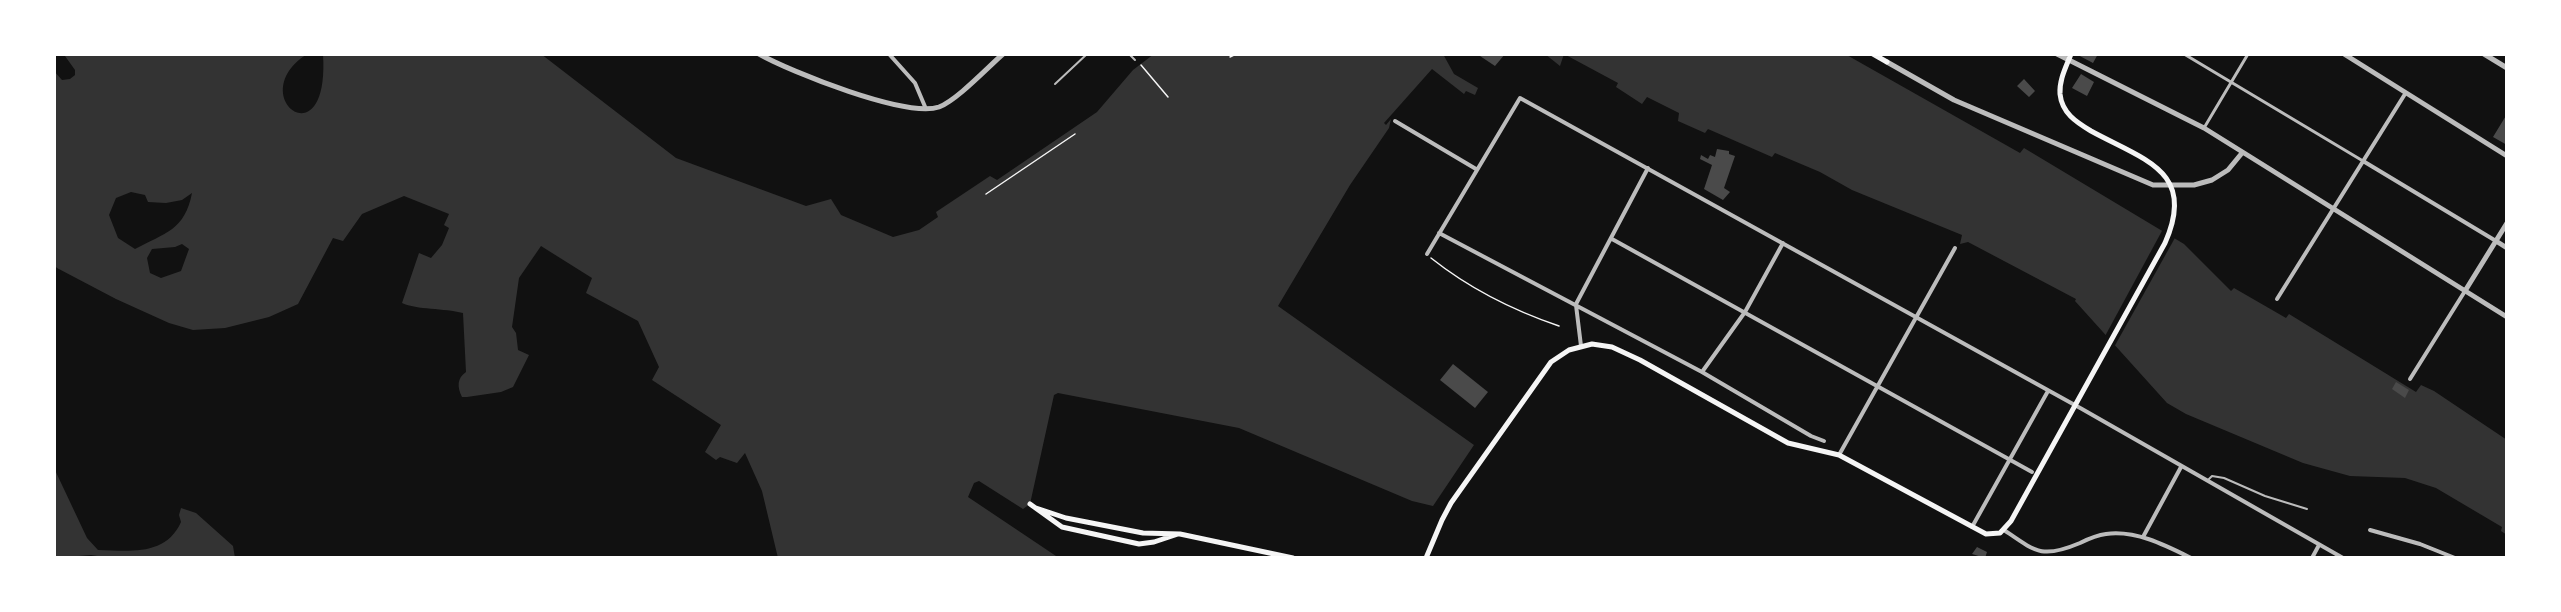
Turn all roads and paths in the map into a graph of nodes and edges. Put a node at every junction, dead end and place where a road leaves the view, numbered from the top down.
1 (759, 54) edge
2 (889, 54) edge
3 (1087, 54) edge
4 (1129, 54) edge
5 (1236, 54) edge
6 (1873, 54) edge
7 (2057, 54) edge
8 (2184, 54) edge
9 (2248, 54) edge
10 (2344, 54) edge
11 (2484, 54) edge
12 (1001, 55) edge
13 (1230, 57) dead end
14 (2070, 57) edge
15 (1135, 60) dead end
16 (1887, 62) joint
17 (1140, 64) dead end
18 (2507, 68) edge
19 (2231, 83) junction
20 (1055, 84) dead end
21 (2405, 94) junction
22 (1168, 97) dead end
23 (926, 109) junction
24 (1395, 121) dead end
25 (2204, 128) junction
26 (1075, 134) dead end
27 (2242, 153) junction
28 (2507, 156) edge
29 (2363, 161) junction
30 (1648, 168) junction
31 (1476, 170) junction
32 (986, 194) dead end
33 (2333, 209) junction
34 (2507, 224) edge
35 (1439, 232) junction
36 (1612, 239) junction
37 (2496, 241) junction
38 (1783, 243) junction
39 (1955, 248) dead end
40 (2507, 248) edge
41 (1426, 254) joint
42 (2465, 291) junction
43 (2277, 299) dead end
44 (1576, 304) junction
45 (1745, 312) junction
46 (2507, 317) edge
47 (1916, 319) junction
48 (1559, 326) dead end
49 (1581, 346) junction
50 (1702, 372) junction
51 (2410, 379) dead end
52 (1877, 388) junction
53 (2048, 391) junction
54 (1824, 441) dead end
55 (1839, 455) junction
56 (2009, 461) junction
57 (2181, 467) junction
58 (2032, 472) dead end
59 (2207, 481) junction
60 (2307, 509) dead end
61 (1972, 527) junction
62 (2004, 530) junction
63 (2370, 530) dead end
64 (1180, 534) junction
65 (2143, 537) junction
66 (2319, 545) junction
67 (1293, 558) edge
68 (1426, 558) edge
69 (2191, 558) edge
70 (2312, 558) edge
71 (2343, 558) edge
72 (2455, 558) edge

1 - 23 street
2 - 23 street
3 - 20 lane
4 - 15 lane
5 - 13 path
6 - 16 main road
7 - 14 street
8 - 19 street
9 - 19 street
10 - 21 street
11 - 18 street
12 - 23 street
14 - 25 street
14 - 62 main road
16 - 27 street
17 - 22 path
19 - 25 street
19 - 29 street
21 - 28 street
21 - 29 street
24 - 31 street
25 - 27 street
26 - 32 path
27 - 33 street
29 - 33 street
29 - 37 street
30 - 31 street
30 - 36 street
30 - 38 street
31 - 35 street
33 - 42 street
33 - 43 street
34 - 37 street
35 - 41 street
35 - 44 street
36 - 44 street
36 - 45 street
37 - 40 street
37 - 42 street
38 - 45 street
38 - 47 street
39 - 47 street
41 - 48 path
42 - 46 street
42 - 51 street
44 - 49 street
44 - 50 street
45 - 50 street
45 - 52 street
47 - 52 street
47 - 53 street
49 - 55 main road
49 - 68 main road
50 - 54 street
52 - 55 street
52 - 56 street
53 - 56 street
53 - 57 street
55 - 61 main road
56 - 58 street
56 - 61 street
57 - 59 street
57 - 65 street
59 - 60 lane
59 - 66 street
61 - 62 main road
62 - 65 street
63 - 72 street
64 - 64 main road
64 - 67 main road
65 - 69 street
66 - 70 street
66 - 71 street

